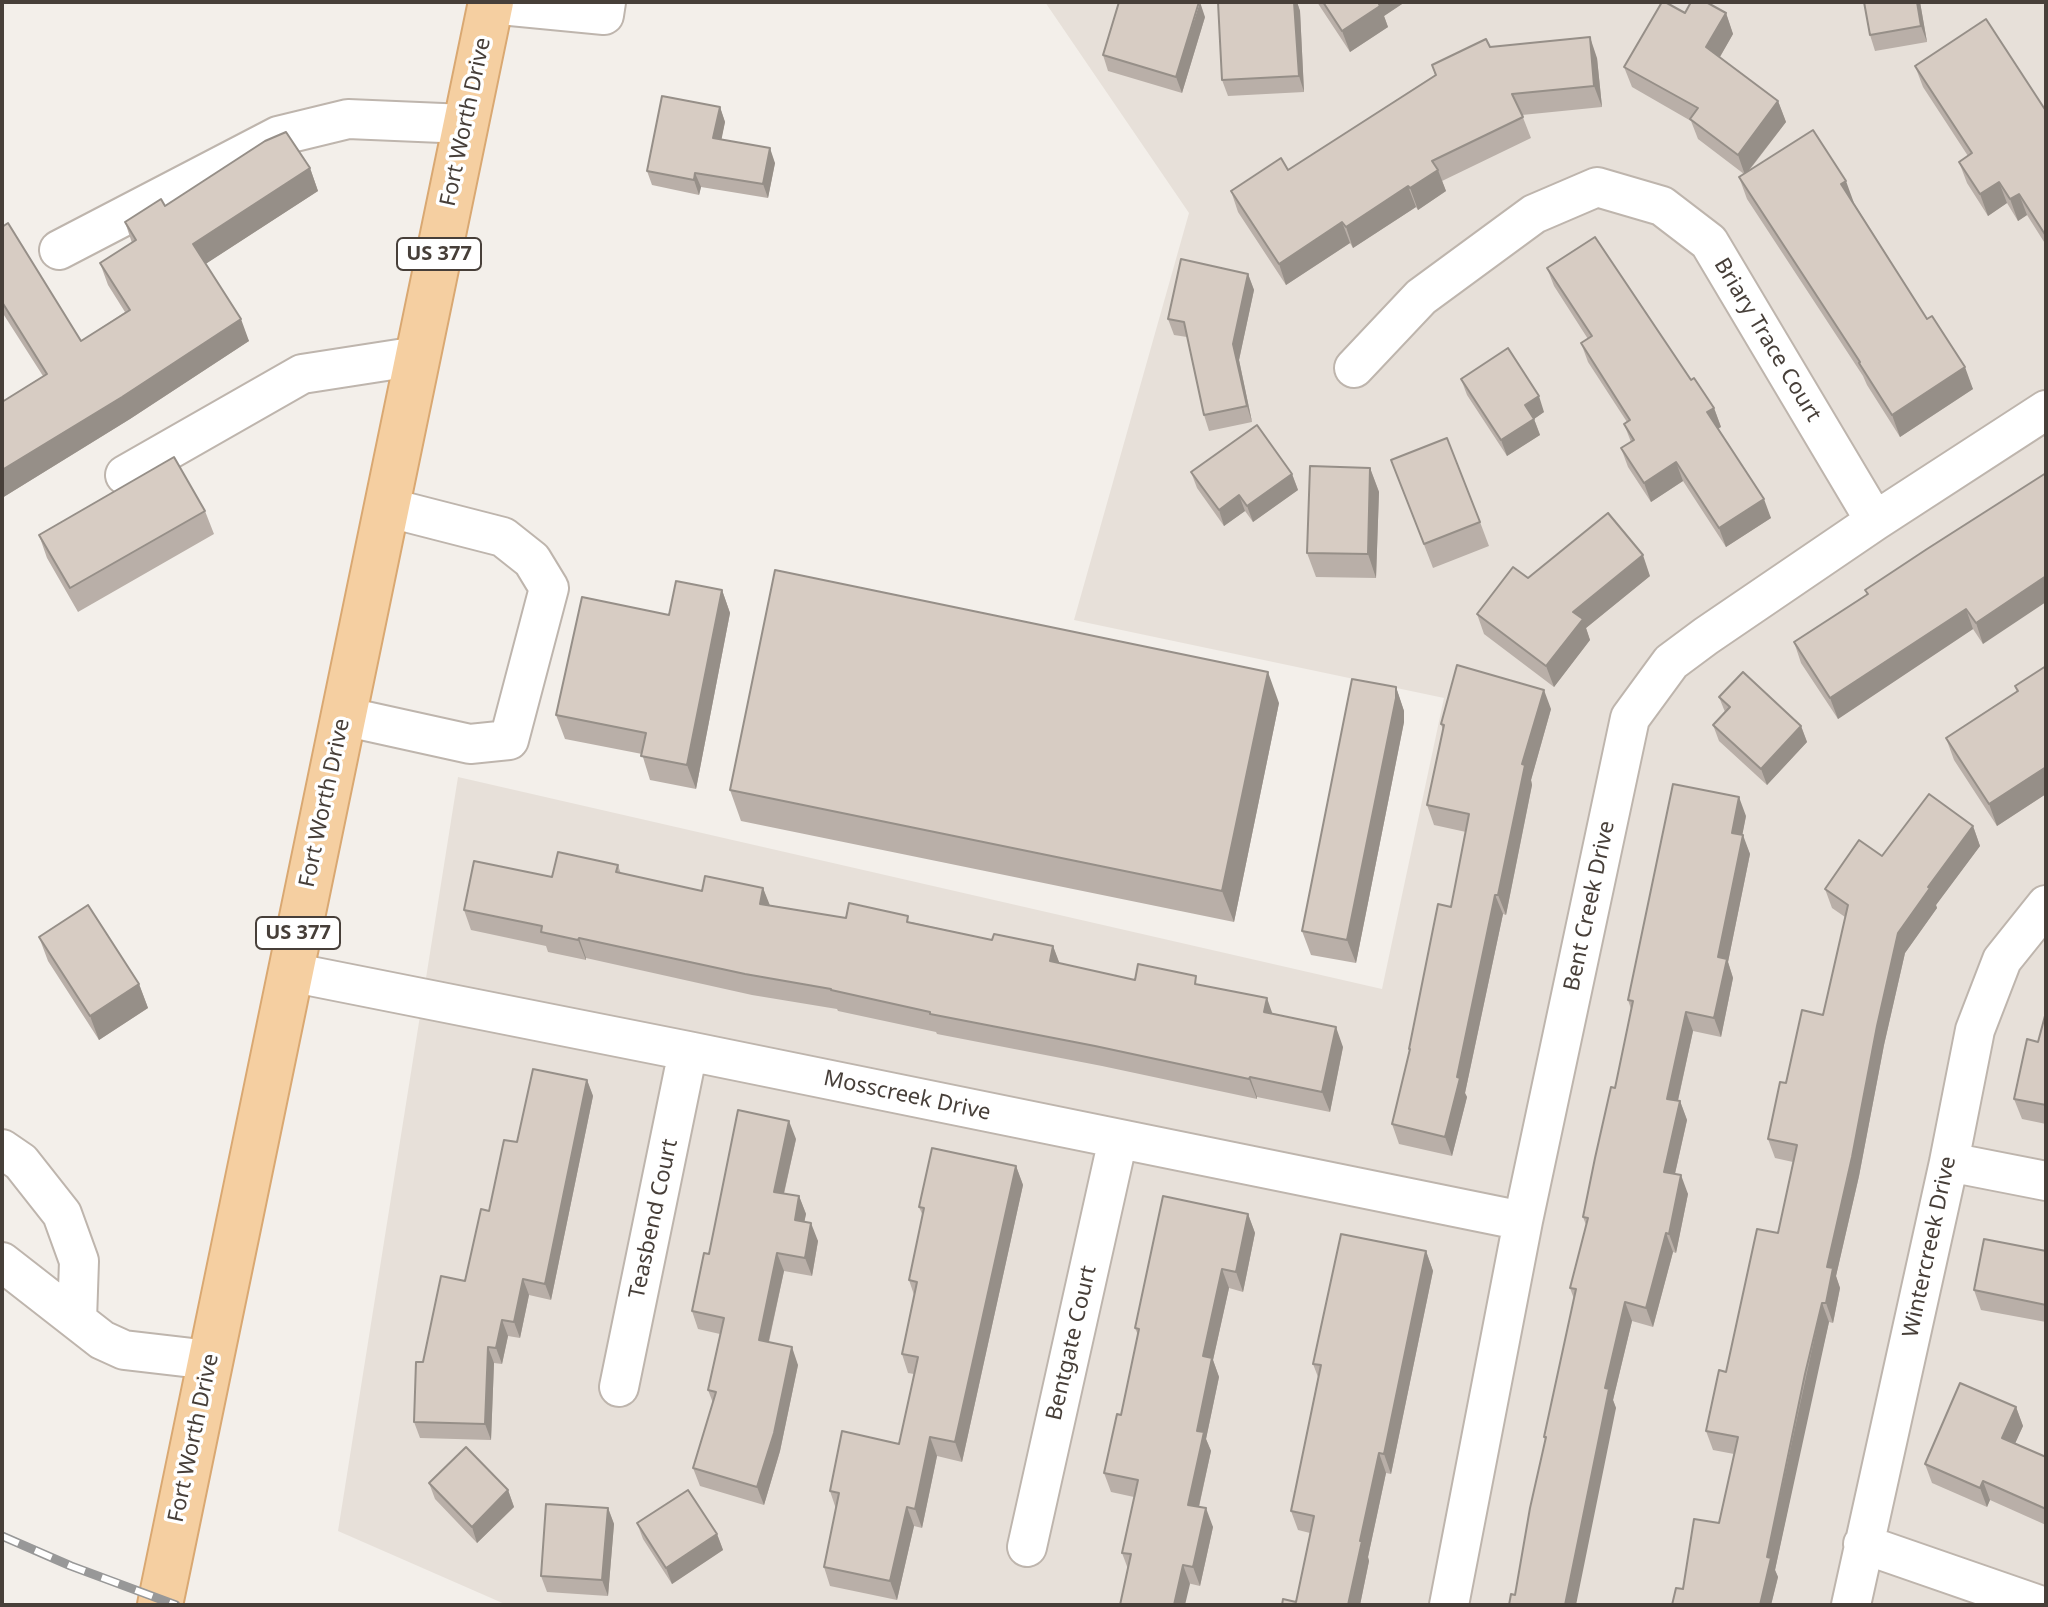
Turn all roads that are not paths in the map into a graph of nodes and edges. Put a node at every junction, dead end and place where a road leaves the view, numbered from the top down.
1 (606, 2) edge
2 (491, 3) edge
3 (466, 124) junction
4 (59, 250) dead end
5 (418, 356) junction
6 (1354, 368) dead end
7 (2046, 410) edge
8 (125, 475) dead end
9 (386, 507) junction
10 (1875, 521) junction
11 (343, 716) junction
12 (2046, 905) edge
13 (290, 972) junction
14 (688, 1051) junction
15 (1118, 1139) junction
16 (2, 1149) edge
17 (1949, 1162) junction
18 (2046, 1181) edge
19 (1523, 1221) junction
20 (2, 1262) edge
21 (77, 1320) junction
22 (210, 1360) junction
23 (619, 1387) dead end
24 (1863, 1544) junction
25 (1027, 1547) dead end
26 (160, 1605) edge
27 (1449, 1605) edge
28 (1851, 1605) edge
29 (2039, 1605) edge

1 - 2 street
2 - 3 main road, Fort Worth Drive / US 377
3 - 4 street
3 - 5 main road, Fort Worth Drive / US 377
5 - 8 street
5 - 9 main road, Fort Worth Drive / US 377
6 - 10 street, Briary Trace Court
7 - 10 street, Bent Creek Drive
9 - 11 main road, Fort Worth Drive / US 377
9 - 11 street
10 - 19 street, Bent Creek Drive
11 - 13 main road, Fort Worth Drive / US 377
12 - 17 street, Wintercreek Drive
13 - 14 street, Mosscreek Drive
13 - 22 main road, Fort Worth Drive / US 377
14 - 15 street, Mosscreek Drive
14 - 23 street, Teasbend Court
15 - 19 street, Mosscreek Drive
15 - 25 street, Bentgate Court
16 - 21 street
17 - 18 street
17 - 24 street, Wintercreek Drive
19 - 27 street, Bent Creek Drive
20 - 21 street
21 - 22 street
22 - 26 main road, Fort Worth Drive / US 377
24 - 28 street, Wintercreek Drive
24 - 29 street

